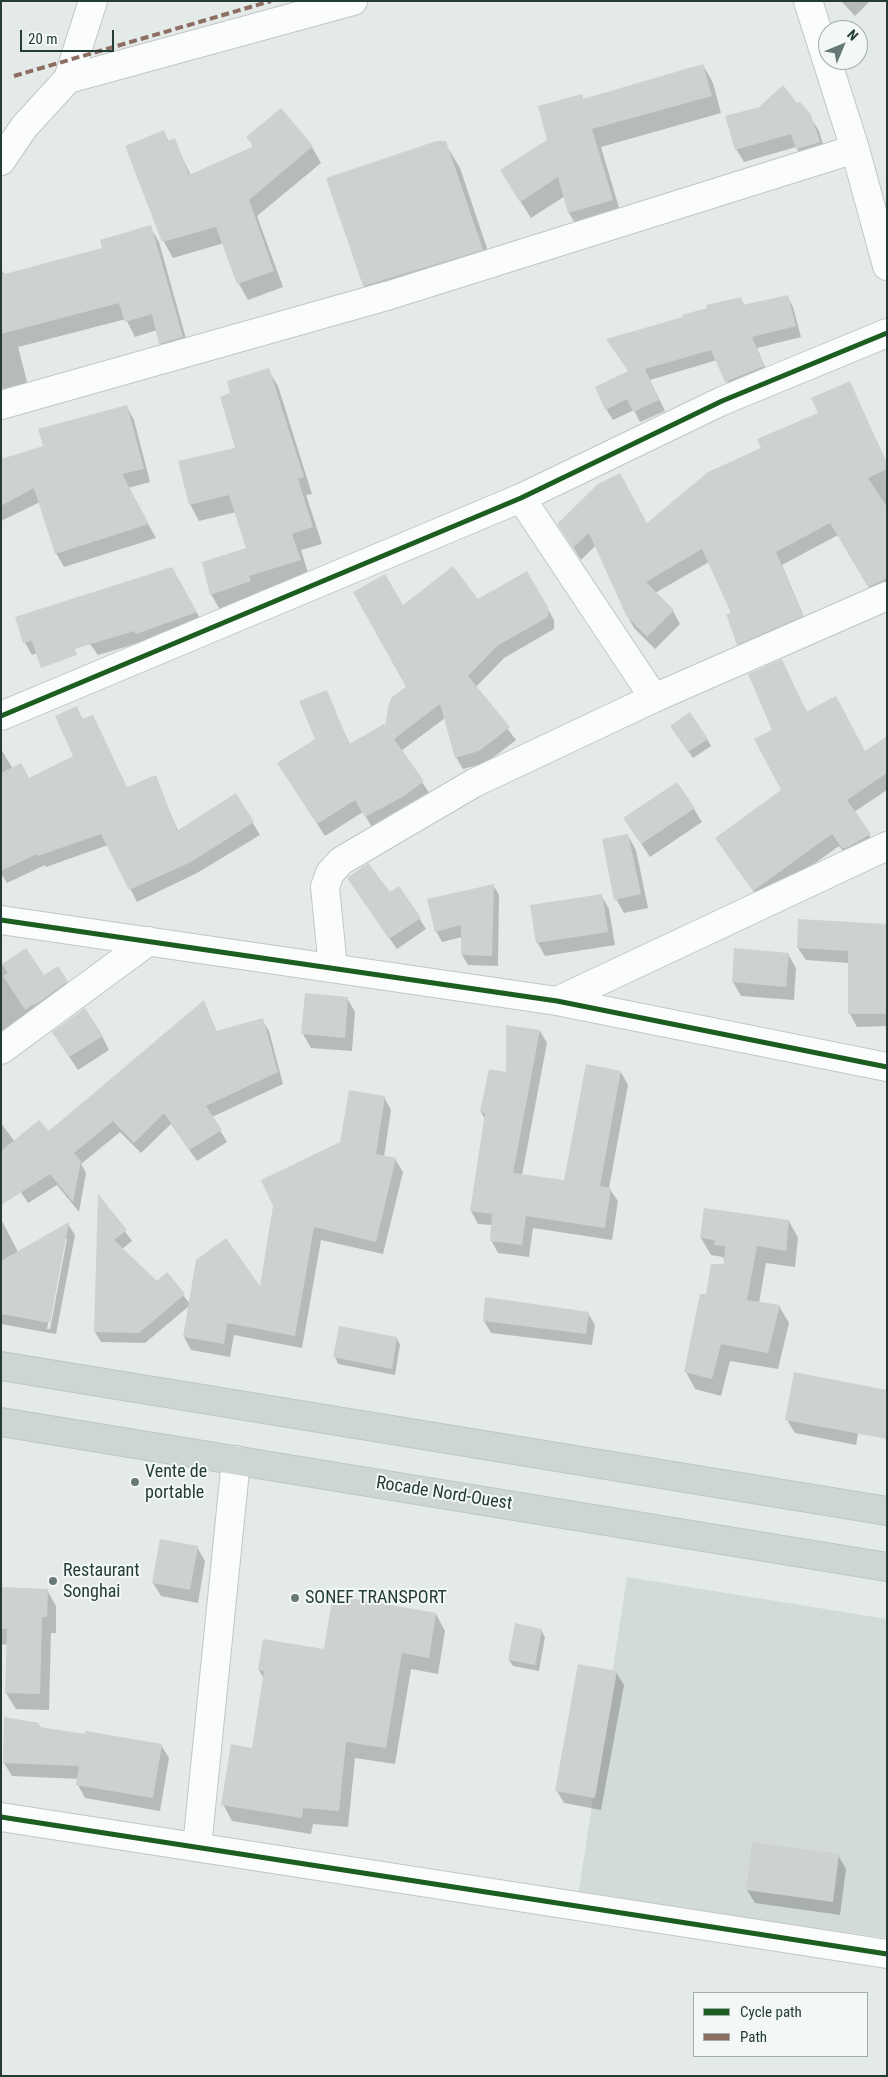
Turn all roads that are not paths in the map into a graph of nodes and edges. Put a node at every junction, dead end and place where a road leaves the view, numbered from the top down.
1 (93, 1) edge
2 (353, 1) edge
3 (808, 1) edge
4 (68, 79) junction
5 (856, 149) junction
6 (1, 161) edge
7 (887, 266) edge
8 (887, 333) edge
9 (1, 405) edge
10 (521, 498) junction
11 (887, 596) edge
12 (654, 698) junction
13 (1, 716) edge
14 (887, 846) edge
15 (1, 920) edge
16 (148, 941) junction
17 (333, 968) junction
18 (556, 1001) junction
19 (1, 1050) edge
20 (887, 1067) edge
21 (1, 1366) edge
22 (1, 1422) edge
23 (236, 1460) junction
24 (887, 1511) edge
25 (887, 1567) edge
26 (1, 1817) edge
27 (197, 1848) junction
28 (887, 1954) edge

1 - 4 street
2 - 4 street
3 - 5 street
4 - 6 street
5 - 7 street
5 - 9 street
8 - 10 street
10 - 12 street
10 - 13 street
11 - 12 street
12 - 17 street
14 - 18 street
15 - 16 street
16 - 17 street
16 - 19 street
17 - 18 street
18 - 20 street
21 - 24 main road
22 - 23 main road, Rocade Nord-Ouest
23 - 25 main road, Rocade Nord-Ouest
23 - 27 street
26 - 27 street
27 - 28 street

